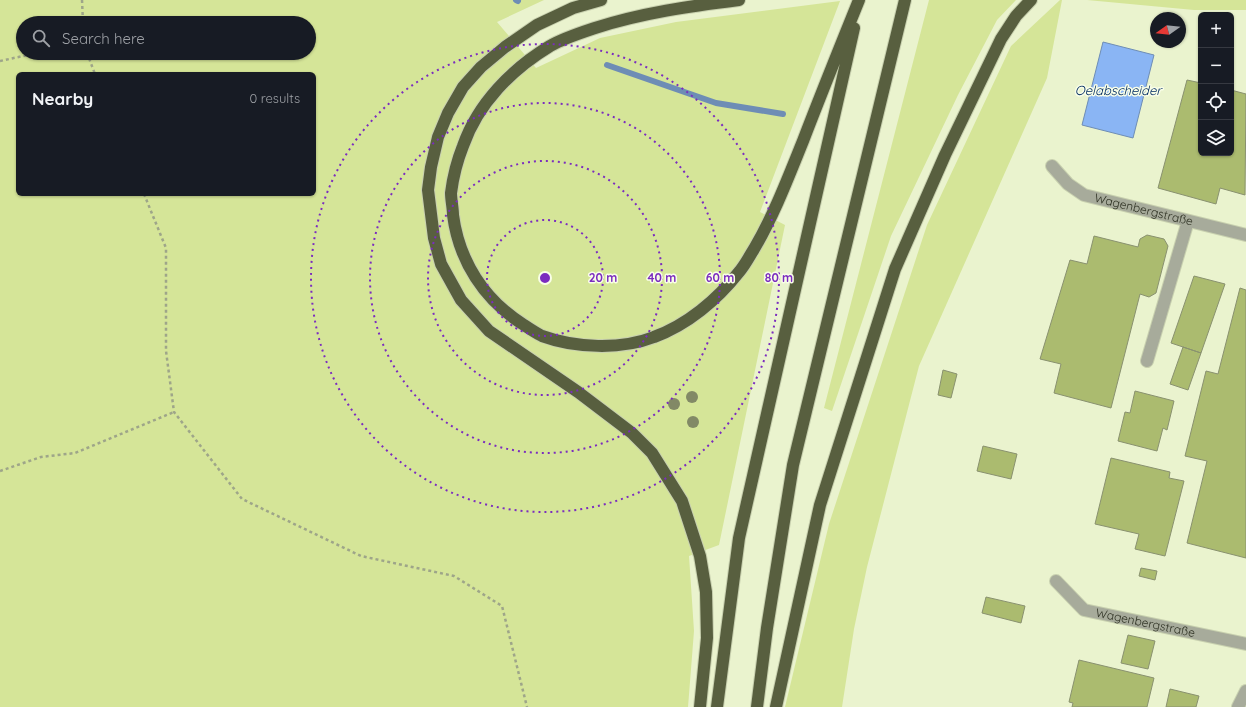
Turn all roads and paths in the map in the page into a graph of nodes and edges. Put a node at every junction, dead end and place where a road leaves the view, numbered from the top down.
1 (82, 0) edge
2 (601, 0) edge
3 (739, 0) edge
4 (860, 0) edge
5 (904, 0) edge
6 (1031, 0) edge
7 (83, 16) edge
8 (16, 58) edge
9 (90, 60) edge
10 (0, 61) edge
11 (95, 72) edge
12 (1052, 166) dead end
13 (145, 196) edge
14 (1188, 221) junction
15 (1246, 235) edge
16 (1146, 361) dead end
17 (174, 412) junction
18 (0, 471) edge
19 (1056, 581) dead end
20 (1246, 644) edge
21 (1246, 691) edge
22 (527, 707) edge
23 (700, 707) edge
24 (717, 707) edge
25 (757, 707) edge
26 (776, 707) edge
27 (1238, 707) edge

1 - 7 path
2 - 23 highway
3 - 4 highway
4 - 24 highway
5 - 25 highway
6 - 26 highway
8 - 10 path
9 - 11 path
12 - 14 street, Wagenbergstraße
13 - 17 path
14 - 15 street, Wagenbergstraße
14 - 16 street
17 - 18 path
17 - 22 path
19 - 20 street, Wagenbergstraße
21 - 27 street

